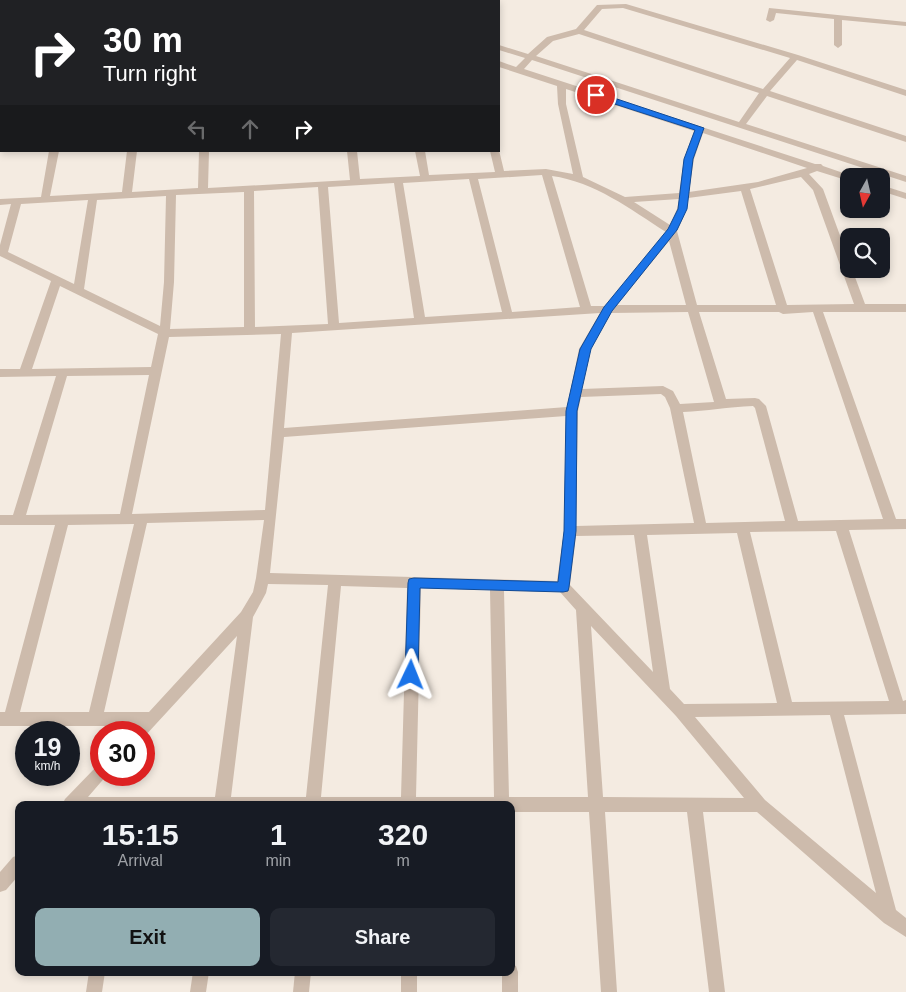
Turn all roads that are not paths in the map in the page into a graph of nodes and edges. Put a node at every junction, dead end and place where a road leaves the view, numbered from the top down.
1 (838, 16) junction
2 (770, 20) dead end
3 (906, 24) edge
4 (579, 31) junction
5 (838, 45) dead end
6 (500, 48) edge
7 (530, 57) junction
8 (795, 57) junction
9 (500, 64) edge
10 (518, 70) junction
11 (561, 84) junction
12 (765, 92) junction
13 (906, 93) edge
14 (741, 125) junction
15 (700, 128) junction
16 (906, 139) edge
17 (54, 152) edge
18 (132, 152) edge
19 (204, 152) edge
20 (352, 152) edge
21 (420, 152) edge
22 (495, 152) edge
23 (835, 156) junction
24 (816, 167) junction
25 (546, 172) junction
26 (803, 173) junction
27 (500, 174) junction
28 (840, 175) edge
29 (473, 176) junction
30 (578, 177) junction
31 (425, 178) junction
32 (906, 178) edge
33 (398, 180) junction
34 (356, 182) junction
35 (323, 184) junction
36 (249, 188) junction
37 (745, 189) junction
38 (203, 190) junction
39 (890, 191) edge
40 (171, 192) junction
41 (127, 195) junction
42 (686, 195) junction
43 (906, 196) edge
44 (93, 197) junction
45 (45, 199) junction
46 (621, 200) junction
47 (17, 201) junction
48 (0, 202) edge
49 (672, 230) junction
50 (2, 252) edge
51 (56, 279) junction
52 (78, 290) junction
53 (861, 308) junction
54 (906, 308) edge
55 (608, 309) junction
56 (817, 309) junction
57 (693, 310) junction
58 (783, 310) junction
59 (587, 311) junction
60 (508, 316) junction
61 (420, 322) junction
62 (334, 327) junction
63 (287, 330) junction
64 (250, 331) junction
65 (165, 333) junction
66 (156, 371) junction
67 (25, 372) junction
68 (63, 372) junction
69 (0, 373) edge
70 (576, 393) junction
71 (720, 403) junction
72 (676, 408) junction
73 (572, 411) junction
74 (278, 433) junction
75 (271, 515) junction
76 (18, 519) junction
77 (63, 519) junction
78 (125, 519) junction
79 (142, 519) junction
80 (0, 520) edge
81 (891, 524) junction
82 (906, 524) edge
83 (841, 525) junction
84 (794, 526) junction
85 (742, 527) junction
86 (701, 528) junction
87 (640, 529) junction
88 (570, 531) junction
89 (263, 578) junction
90 (335, 580) junction
91 (414, 583) junction
92 (497, 585) junction
93 (563, 587) junction
94 (583, 608) junction
95 (246, 616) junction
96 (663, 691) junction
97 (902, 707) edge
98 (835, 708) junction
99 (786, 709) junction
100 (681, 711) junction
101 (5, 719) edge
102 (95, 719) junction
103 (153, 719) joint
104 (90, 784) edge
105 (74, 801) edge
106 (222, 801) edge
107 (313, 801) edge
108 (408, 801) edge
109 (502, 801) edge
110 (515, 804) edge
111 (596, 804) junction
112 (694, 804) junction
113 (760, 805) junction
114 (15, 867) edge
115 (0, 884) edge
116 (890, 917) junction
117 (906, 929) edge
118 (96, 976) edge
119 (200, 976) edge
120 (303, 976) edge
121 (409, 976) edge
122 (510, 976) edge
123 (94, 992) edge
124 (198, 992) edge
125 (301, 992) edge
126 (409, 992) edge
127 (510, 992) edge
128 (609, 992) edge
129 (718, 992) edge

1 - 2 street
1 - 3 street
1 - 5 street
4 - 7 street
4 - 8 street
4 - 12 street
6 - 7 street
7 - 10 street
7 - 14 street
8 - 12 street
8 - 13 street
9 - 10 street
10 - 11 street
11 - 15 street
11 - 30 street
12 - 14 street
12 - 16 street
14 - 23 street
15 - 24 street
15 - 42 street
17 - 45 street
18 - 41 street
19 - 38 street
20 - 34 street
21 - 31 street
22 - 27 street
23 - 24 street
23 - 32 street
24 - 26 street
24 - 28 street
25 - 27 street
25 - 30 street
25 - 59 street
26 - 37 street
26 - 53 street
27 - 29 street
29 - 31 street
29 - 60 street
30 - 46 street
31 - 33 street
33 - 34 street
33 - 61 street
34 - 35 street
35 - 36 street
35 - 62 street
36 - 38 street
36 - 64 street
37 - 42 street
37 - 58 street
38 - 40 street
39 - 43 street
40 - 41 street
40 - 65 street
41 - 44 street
42 - 46 street
42 - 49 street
44 - 45 street
44 - 52 street
45 - 47 street
46 - 49 street
47 - 48 street
47 - 50 street
49 - 55 street
49 - 57 street
50 - 51 street
51 - 52 street
51 - 67 street
52 - 65 street
53 - 54 street
53 - 56 street
55 - 57 street
55 - 59 street
55 - 70 street
56 - 58 street
56 - 81 street
57 - 58 street
57 - 71 street
59 - 60 street
60 - 61 street
61 - 62 street
62 - 63 street
63 - 64 street
63 - 74 street
64 - 65 street
65 - 66 street
66 - 68 street
66 - 78 street
67 - 68 street
67 - 69 street
68 - 76 street
70 - 72 street
70 - 73 street
71 - 72 street
71 - 84 street
72 - 86 street
73 - 74 street
73 - 88 street
74 - 75 street
75 - 79 street
75 - 89 street
76 - 77 street
76 - 80 street
77 - 78 street
77 - 101 street
78 - 79 street
79 - 102 street
81 - 82 street
81 - 83 street
83 - 84 street
83 - 97 street
84 - 85 street
85 - 86 street
85 - 99 street
86 - 87 street
87 - 88 street
87 - 96 street
88 - 93 street
89 - 90 street
89 - 95 street
90 - 91 street
90 - 107 street
91 - 92 street
91 - 108 street
92 - 93 street
92 - 109 street
93 - 94 street
94 - 96 street
94 - 111 street
95 - 103 street
95 - 106 street
96 - 100 street
97 - 98 street
98 - 99 street
98 - 116 street
99 - 100 street
100 - 113 street
101 - 102 street
102 - 103 street
104 - 105 street
110 - 111 street
111 - 112 street
111 - 128 street
112 - 113 street
112 - 129 street
113 - 116 street
114 - 115 street
116 - 117 street
118 - 123 street
119 - 124 street
120 - 125 street
121 - 126 street
122 - 127 street

